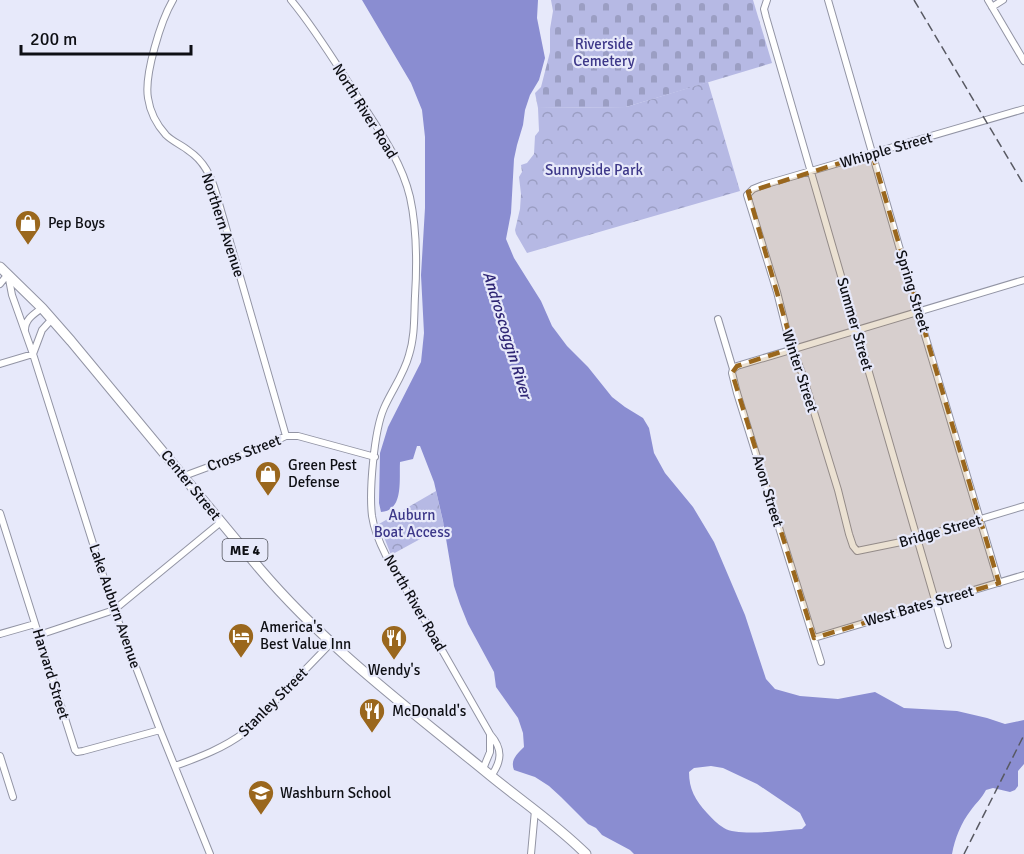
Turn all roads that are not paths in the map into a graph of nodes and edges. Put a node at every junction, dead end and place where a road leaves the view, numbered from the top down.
1 (173, 0) edge
2 (291, 0) edge
3 (828, 0) edge
4 (988, 0) edge
5 (1003, 0) edge
6 (766, 1) edge
7 (992, 7) junction
8 (1021, 49) edge
9 (1024, 61) edge
10 (1024, 109) edge
11 (872, 153) junction
12 (810, 172) junction
13 (748, 192) joint
14 (0, 267) edge
15 (8, 274) junction
16 (1024, 280) edge
17 (0, 284) edge
18 (42, 308) junction
19 (918, 312) junction
20 (52, 319) junction
21 (718, 319) dead end
22 (857, 330) junction
23 (25, 332) junction
24 (793, 348) junction
25 (33, 354) junction
26 (0, 363) edge
27 (733, 369) junction
28 (286, 436) junction
29 (375, 457) junction
30 (184, 476) junction
31 (1024, 506) edge
32 (0, 513) edge
33 (980, 519) junction
34 (221, 522) junction
35 (918, 538) junction
36 (855, 549) joint
37 (1024, 575) edge
38 (999, 583) junction
39 (936, 602) junction
40 (114, 610) junction
41 (35, 624) junction
42 (0, 634) edge
43 (39, 635) junction
44 (814, 638) junction
45 (331, 643) junction
46 (948, 645) dead end
47 (821, 662) dead end
48 (160, 730) junction
49 (490, 735) junction
50 (0, 756) edge
51 (175, 766) junction
52 (483, 769) junction
53 (491, 776) junction
54 (13, 797) dead end
55 (535, 810) junction
56 (210, 854) edge
57 (531, 854) edge
58 (586, 854) edge

1 - 28 street, Northern Avenue
2 - 29 street, North River Road
3 - 11 street, Spring Street
4 - 7 street
5 - 7 street
6 - 12 street, Summer Street
7 - 8 street
8 - 9 street
10 - 11 street, Whipple Street
11 - 12 street, Whipple Street
11 - 19 street, Spring Street
12 - 13 street, Whipple Street
12 - 22 street, Summer Street
13 - 24 street, Winter Street
14 - 15 highway, Center Street / ME 4
15 - 17 street
15 - 18 highway, Center Street / ME 4
15 - 23 street, Lake Auburn Avenue
16 - 19 street
18 - 20 highway, Center Street / ME 4
18 - 23 street
19 - 22 street
19 - 33 street, Spring Street
20 - 25 street
20 - 30 highway, Center Street / ME 4
21 - 27 street, Avon Street
22 - 24 street
22 - 35 street, Summer Street
23 - 25 street, Lake Auburn Avenue
24 - 27 street
24 - 36 street, Winter Street
25 - 26 street
25 - 40 street, Lake Auburn Avenue
27 - 44 street, Avon Street
28 - 29 street, Cross Street
28 - 30 street, Cross Street
29 - 49 street, North River Road
30 - 34 highway, Center Street / ME 4
31 - 33 street, Bridge Street
32 - 41 street, Harvard Street
33 - 35 street, Bridge Street
33 - 38 street, Spring Street
34 - 40 street
34 - 45 highway, Center Street / ME 4
35 - 36 street, Bridge Street
35 - 39 street, Summer Street
37 - 38 street, West Bates Street
38 - 39 street, West Bates Street
39 - 44 street, West Bates Street
39 - 46 street, Summer Street
40 - 43 street
40 - 48 street, Lake Auburn Avenue
41 - 42 street
41 - 43 street, Harvard Street
43 - 48 street, Harvard Street
44 - 47 street, Avon Street
45 - 51 street, Stanley Street
45 - 52 highway, Center Street / ME 4
48 - 51 street, Lake Auburn Avenue
49 - 52 street
49 - 53 street, North River Road
50 - 54 street
51 - 56 street, Lake Auburn Avenue
52 - 53 highway, Center Street / ME 4
53 - 55 highway, Center Street / ME 4
55 - 57 street
55 - 58 highway, Center Street / ME 4

